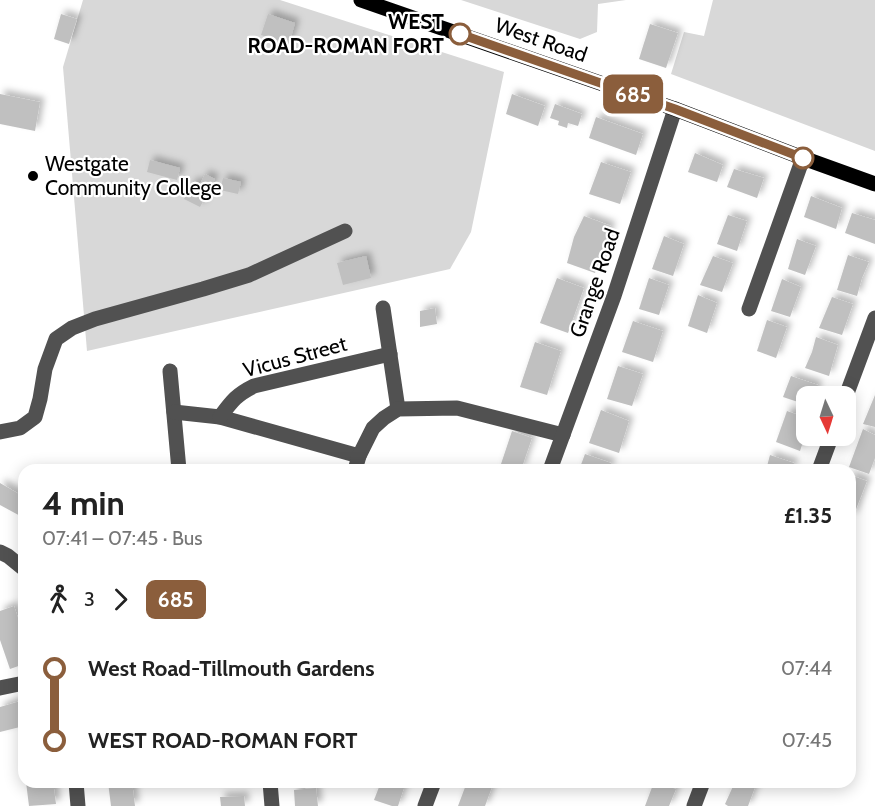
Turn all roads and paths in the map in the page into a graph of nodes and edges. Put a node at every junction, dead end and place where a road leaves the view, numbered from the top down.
1 (361, 0) edge
2 (675, 109) junction
3 (803, 158) junction
4 (875, 184) edge
5 (345, 231) dead end
6 (383, 308) dead end
7 (749, 309) dead end
8 (875, 318) edge
9 (390, 354) junction
10 (170, 371) dead end
11 (850, 386) edge
12 (398, 410) junction
13 (174, 412) junction
14 (220, 417) junction
15 (0, 432) edge
16 (563, 435) junction
17 (828, 446) edge
18 (357, 463) edge
19 (178, 464) edge
20 (552, 464) edge
21 (821, 464) edge
22 (0, 552) edge
23 (18, 564) edge
24 (18, 684) edge
25 (0, 688) edge
26 (76, 788) edge
27 (270, 788) edge
28 (432, 788) edge
29 (701, 788) edge
30 (78, 806) edge
31 (272, 806) edge
32 (425, 806) edge
33 (694, 806) edge

1 - 2 main road, West Road
2 - 3 main road, West Road
2 - 16 street, Grange Road
3 - 4 main road, West Road
3 - 7 street
5 - 15 street
6 - 9 street
8 - 11 street
9 - 12 street
9 - 14 street, Vicus Street
10 - 13 street
12 - 16 street
12 - 18 street
13 - 14 street
13 - 19 street
14 - 18 street
16 - 20 street, Grange Road
17 - 21 street
22 - 23 street
24 - 25 street
26 - 30 street
27 - 31 street
28 - 32 street
29 - 33 street

